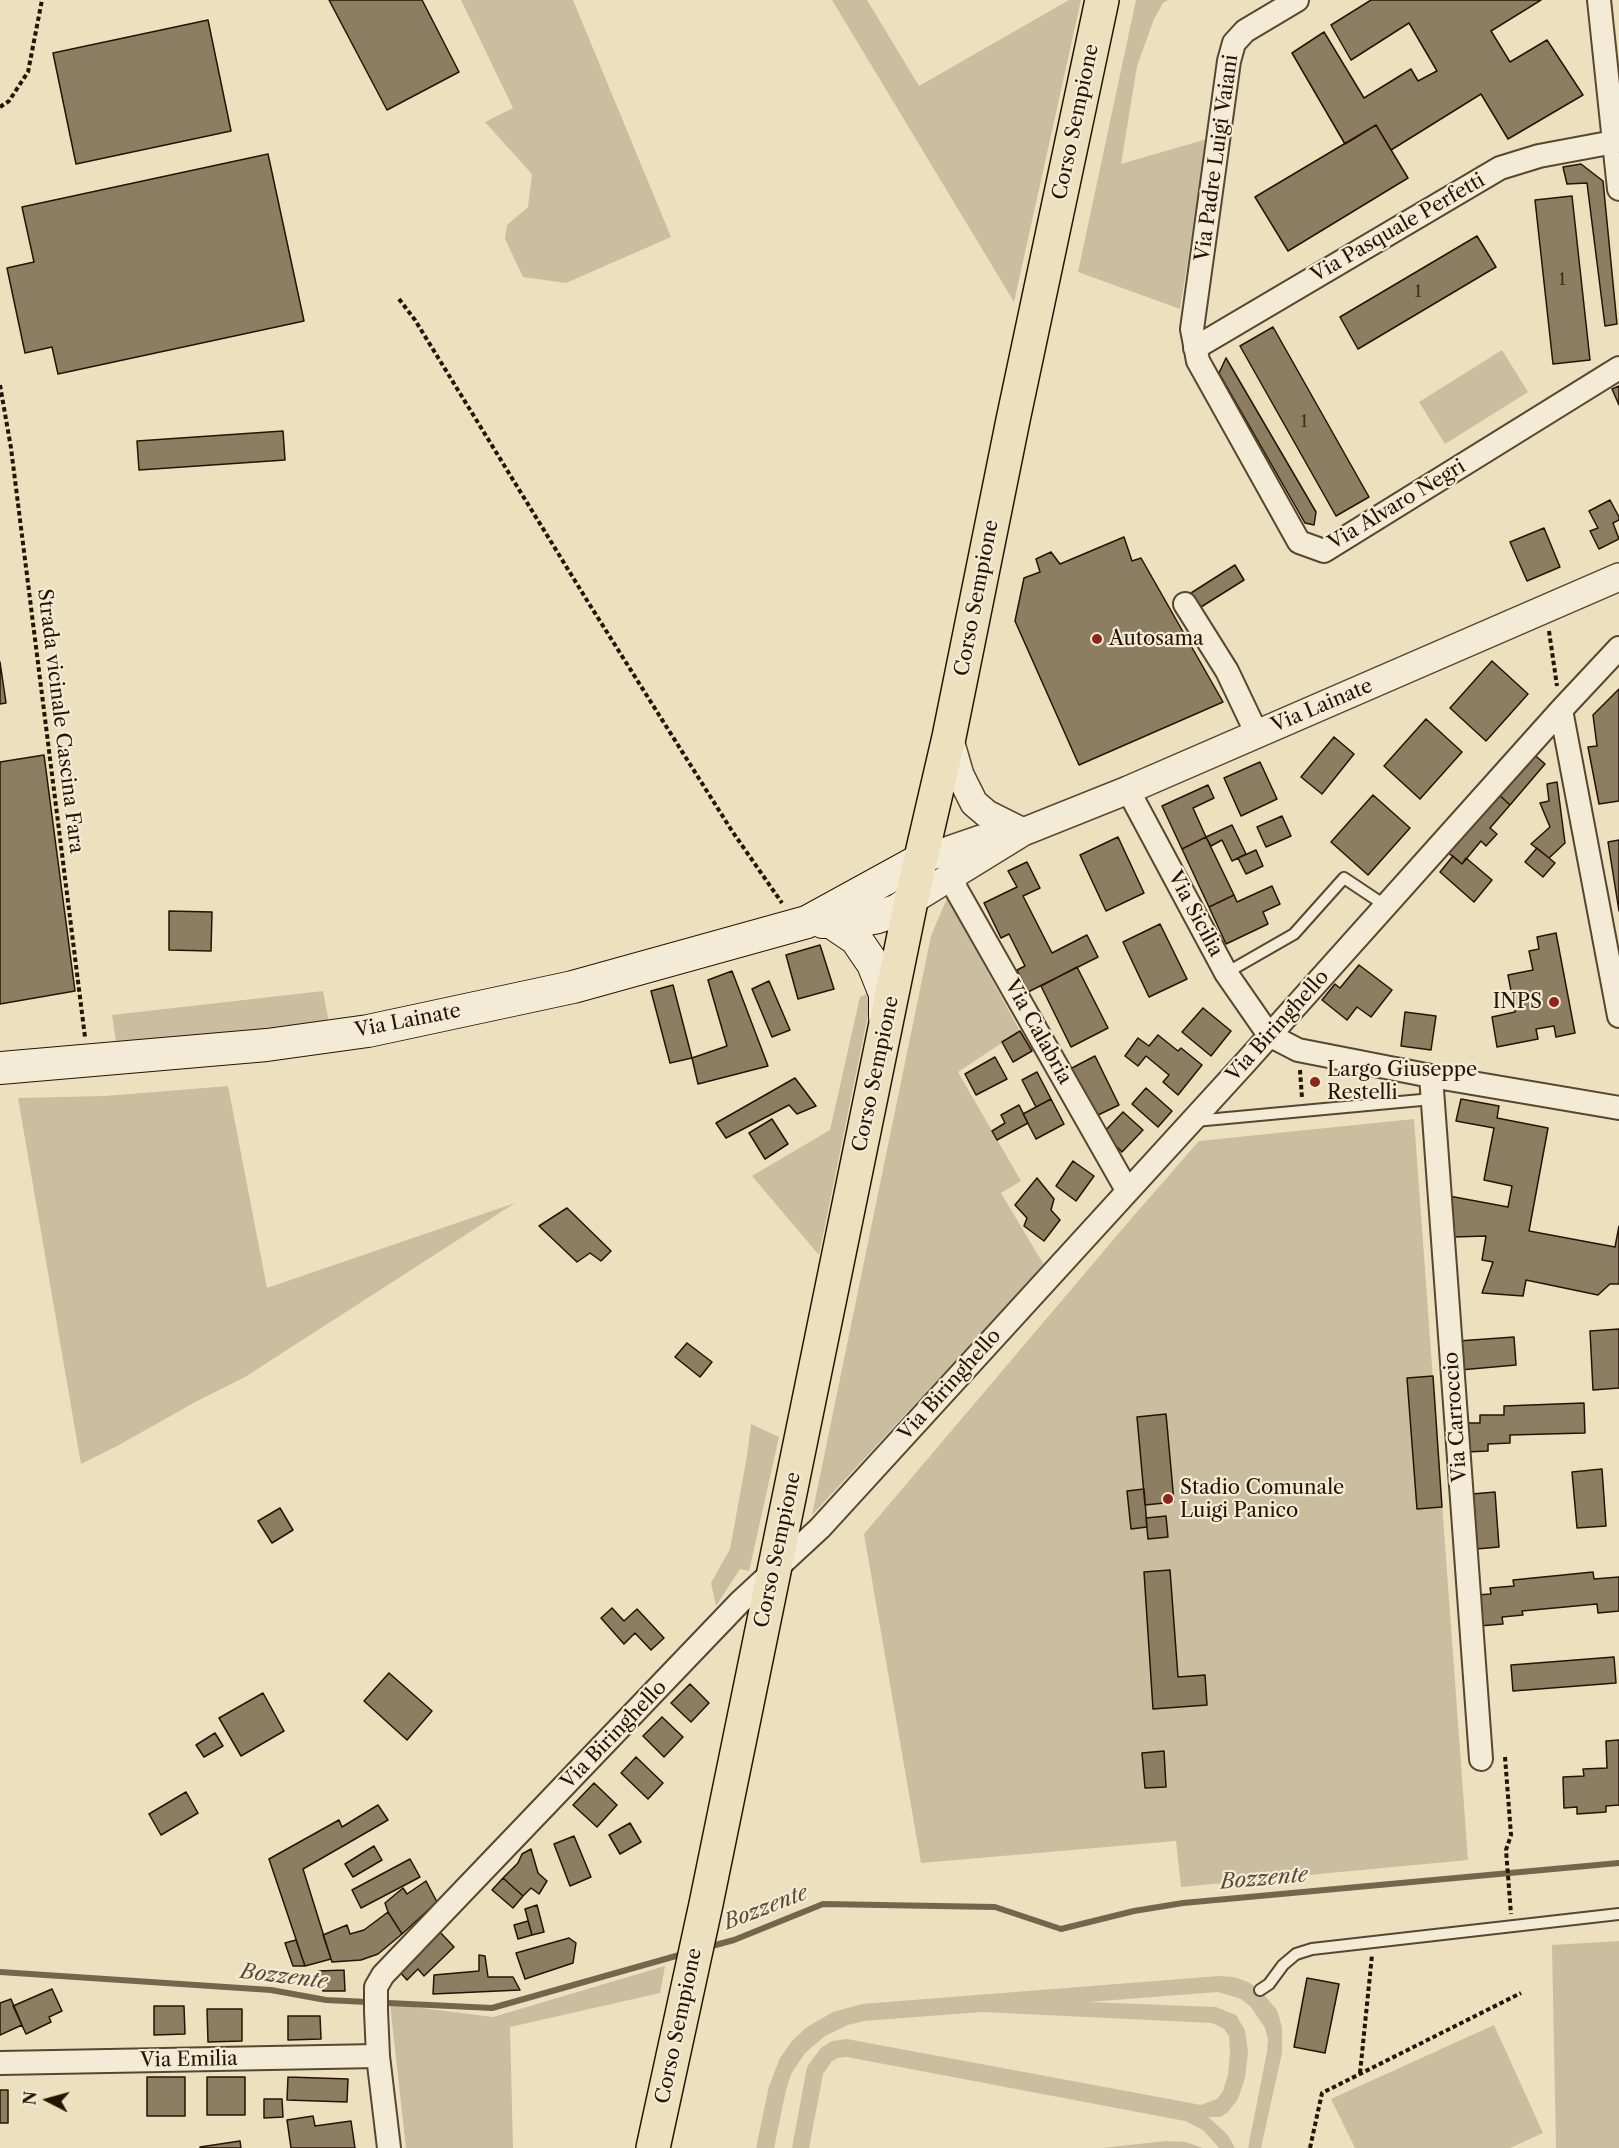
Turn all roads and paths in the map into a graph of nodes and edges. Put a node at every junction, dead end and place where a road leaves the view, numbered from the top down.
1 (42, 0) edge
2 (1102, 0) edge
3 (1297, 0) edge
4 (1599, 0) edge
5 (1612, 65) edge
6 (0, 107) edge
7 (1617, 142) edge
8 (1619, 189) edge
9 (399, 299) dead end
10 (1195, 348) junction
11 (1619, 368) edge
12 (0, 385) edge
13 (1619, 577) edge
14 (1185, 604) dead end
15 (1546, 609) junction
16 (1619, 648) edge
17 (1561, 710) junction
18 (1257, 734) junction
19 (949, 737) junction
20 (1128, 790) junction
21 (1023, 832) junction
22 (920, 860) junction
23 (953, 874) junction
24 (911, 900) junction
25 (1386, 906) junction
26 (810, 924) junction
27 (1226, 973) junction
28 (1619, 1016) edge
29 (885, 1027) junction
30 (1269, 1035) junction
31 (1298, 1050) junction
32 (88, 1061) junction
33 (0, 1068) edge
34 (1431, 1076) junction
35 (1432, 1099) junction
36 (1619, 1108) edge
37 (1303, 1111) junction
38 (1192, 1121) junction
39 (1127, 1190) junction
40 (773, 1574) junction
41 (1505, 1757) dead end
42 (1481, 1759) dead end
43 (1619, 1914) edge
44 (1512, 1926) junction
45 (1373, 1942) junction
46 (1260, 1990) dead end
47 (1521, 1993) dead end
48 (378, 2056) junction
49 (0, 2063) edge
50 (1360, 2074) junction
51 (389, 2148) edge
52 (653, 2148) edge
53 (1310, 2148) edge

1 - 6 path
2 - 19 main road, Corso Sempione
3 - 10 street, Via Padre Luigi Vaiani
4 - 5 street
5 - 7 street
7 - 8 street
7 - 10 street, Via Pasquale Perfetti
9 - 26 path
10 - 11 street, Via Alvaro Negri
12 - 32 path, Strada vicinale Cascina Fara
13 - 15 street, Via Lainate
14 - 18 street
15 - 17 path
15 - 18 street, Via Lainate
16 - 17 street, Via Biringhello
17 - 25 street, Via Biringhello
17 - 28 street
18 - 20 street, Via Lainate
19 - 21 street
19 - 22 main road, Corso Sempione
20 - 21 street, Via Lainate
20 - 27 street, Via Sicilia
21 - 22 street, Via Lainate
21 - 23 street, Via Lainate
22 - 24 main road, Corso Sempione
22 - 26 main road, Via Lainate
23 - 24 street, Via Lainate
23 - 39 street, Via Calabria
24 - 26 main road, Via Lainate
24 - 29 main road, Corso Sempione
25 - 27 lane
25 - 30 street, Via Biringhello
26 - 29 main road
26 - 32 main road, Via Lainate
27 - 30 street, Via Sicilia
29 - 40 main road, Corso Sempione
30 - 31 street
30 - 38 street, Via Biringhello
31 - 34 street
31 - 37 path
32 - 33 main road, Via Lainate
34 - 35 street, Via Carroccio
34 - 36 street
35 - 37 lane
35 - 42 street, Via Carroccio
37 - 38 lane
38 - 39 street, Via Biringhello
39 - 40 street, Via Biringhello
40 - 48 street, Via Biringhello
40 - 52 main road, Corso Sempione
41 - 44 path
43 - 44 lane
44 - 45 lane
45 - 46 lane
45 - 50 path
47 - 50 path
48 - 49 street, Via Emilia
48 - 51 street, Via Biringhello
50 - 53 path

